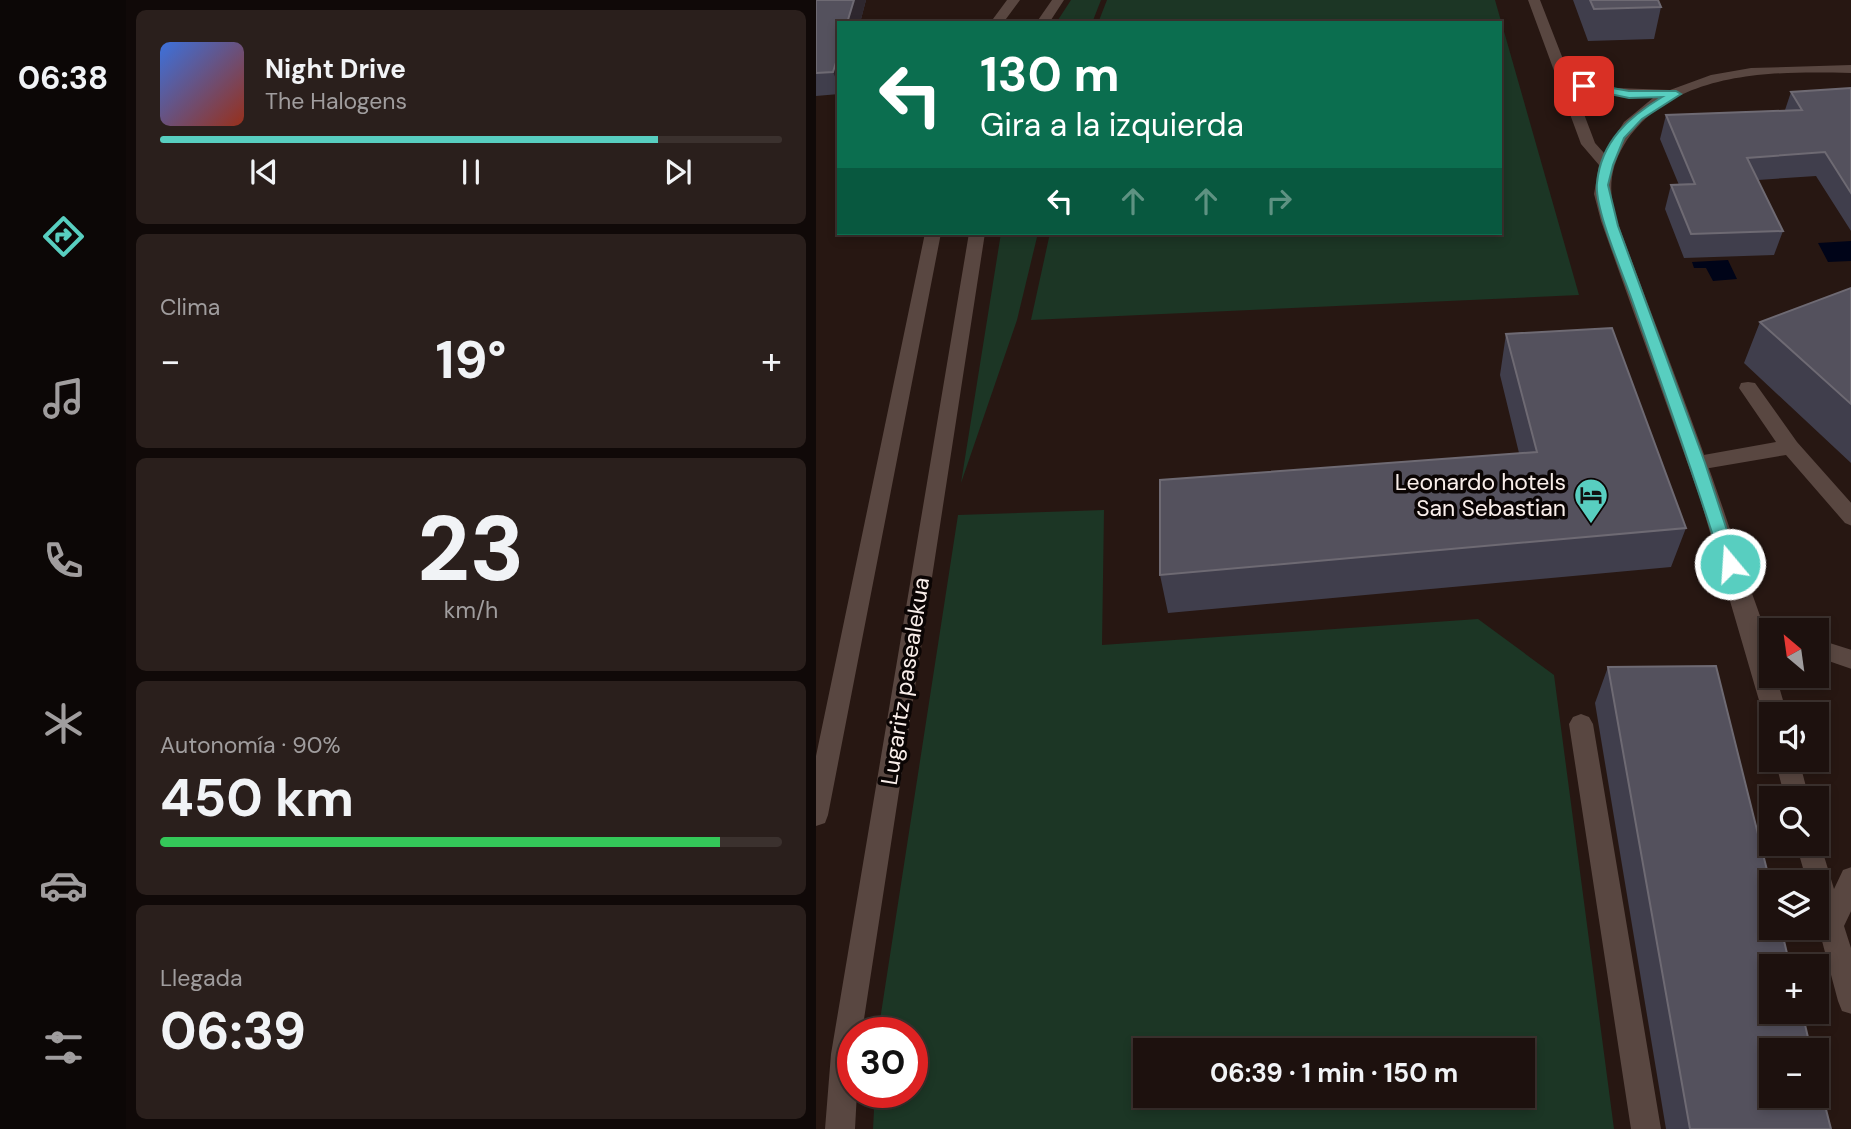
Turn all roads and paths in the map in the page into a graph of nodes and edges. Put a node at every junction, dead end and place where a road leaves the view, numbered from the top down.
1 (1014, 0) edge
2 (1058, 0) edge
3 (1534, 0) edge
4 (998, 21) edge
5 (1043, 21) edge
6 (1851, 69) edge
7 (1560, 74) junction
8 (1676, 94) junction
9 (1607, 165) junction
10 (933, 235) edge
11 (977, 235) edge
12 (1748, 388) dead end
13 (1790, 447) junction
14 (1698, 463) junction
15 (1851, 519) edge
16 (1759, 627) edge
17 (1829, 652) edge
18 (1851, 660) edge
19 (1581, 724) dead end
20 (816, 815) edge
21 (1812, 856) edge
22 (1851, 879) edge
23 (1831, 926) junction
24 (1851, 1001) edge
25 (839, 1129) edge
26 (1646, 1129) edge

1 - 4 street
2 - 5 street
3 - 7 street
6 - 8 street
7 - 8 street
7 - 9 street
8 - 9 street
9 - 14 street
10 - 20 street
11 - 25 street, Lugaritz pasealekua
12 - 13 street
13 - 14 street
13 - 15 street
14 - 16 street
17 - 18 street
19 - 26 street
21 - 23 street
22 - 23 street
23 - 24 street

